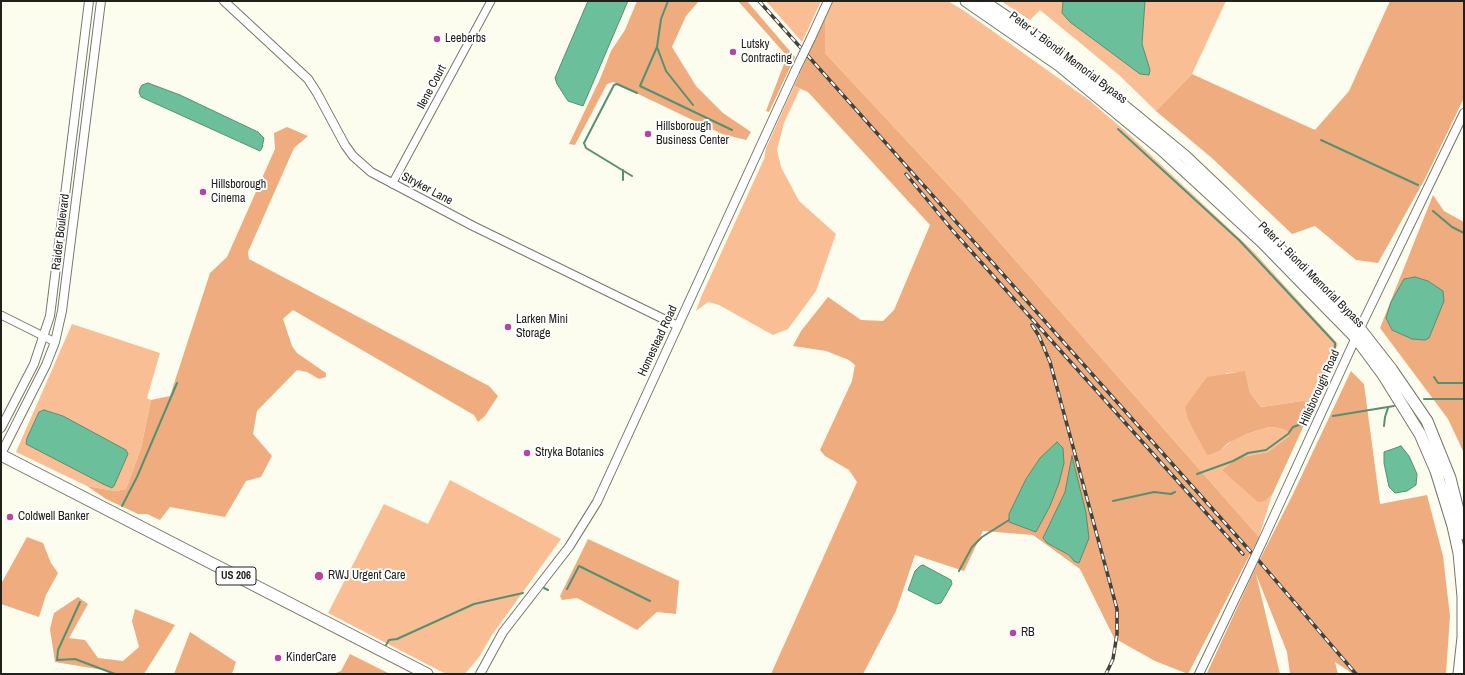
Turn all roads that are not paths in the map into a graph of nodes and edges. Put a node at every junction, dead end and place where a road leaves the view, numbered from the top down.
1 (89, 1) edge
2 (101, 1) edge
3 (224, 1) edge
4 (491, 1) edge
5 (828, 1) edge
6 (966, 1) edge
7 (982, 1) edge
8 (1464, 113) edge
9 (392, 184) junction
10 (1, 315) edge
11 (678, 326) junction
12 (1358, 334) junction
13 (44, 337) junction
14 (55, 342) junction
15 (1, 428) edge
16 (1, 454) edge
17 (1464, 534) edge
18 (427, 674) edge
19 (480, 674) edge
20 (1199, 674) edge
21 (1459, 674) edge

1 - 13 street, Raider Boulevard
2 - 14 street, Raider Boulevard
3 - 9 street, Stryker Lane
4 - 9 street, Ilene Court
5 - 11 street, Homestead Road, bridge
6 - 12 main road, Peter J. Biondi Memorial Bypass
7 - 12 main road, Peter J. Biondi Memorial Bypass
8 - 12 street, Hillsborough Road
9 - 11 street, Stryker Lane
10 - 13 street
11 - 19 street, Homestead Road
12 - 17 main road, Peter J. Biondi Memorial Bypass
12 - 20 street, Hillsborough Road, bridge
12 - 21 main road, Peter J. Biondi Memorial Bypass
13 - 14 street
13 - 15 street, Raider Boulevard
14 - 16 street, Raider Boulevard
16 - 18 main road, US 206

